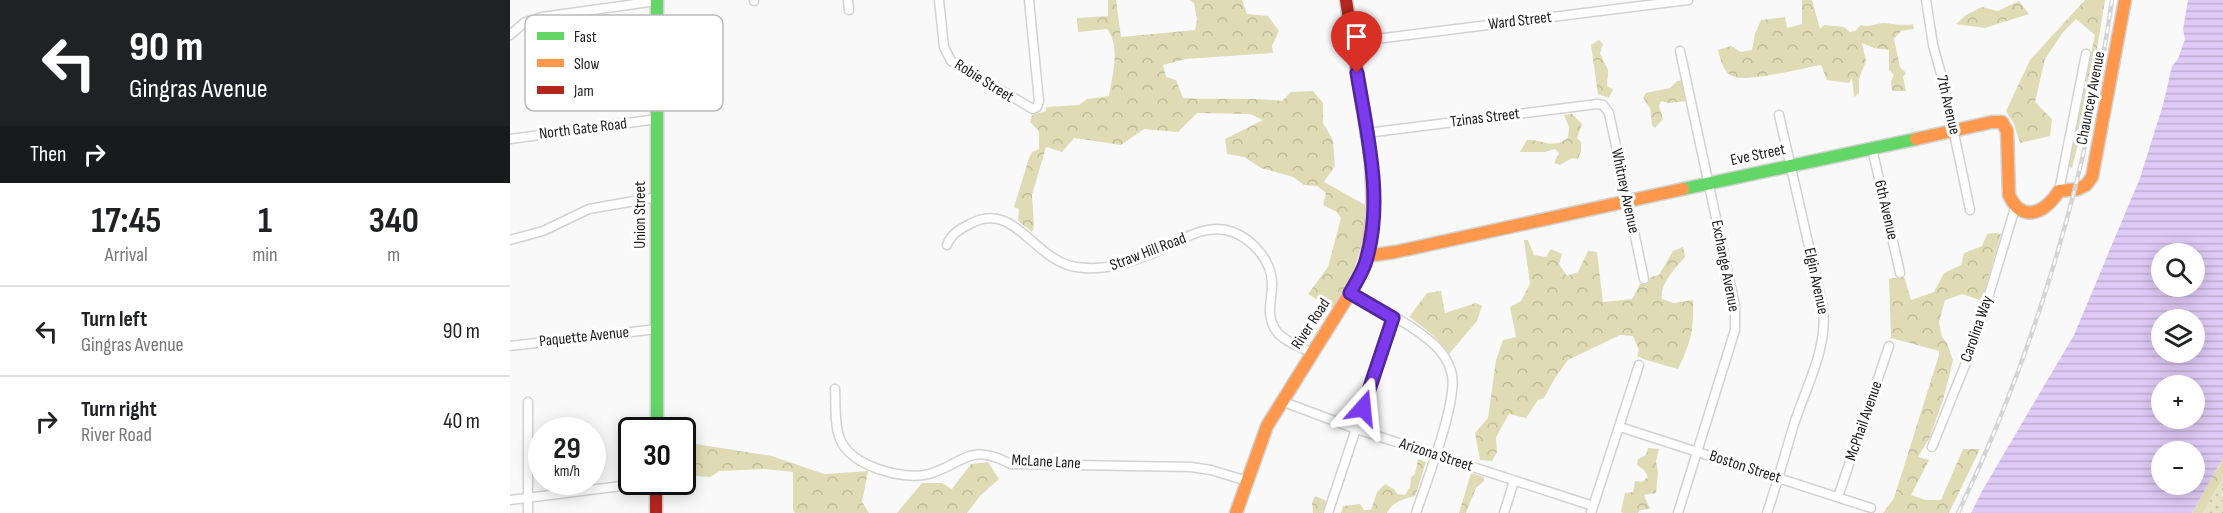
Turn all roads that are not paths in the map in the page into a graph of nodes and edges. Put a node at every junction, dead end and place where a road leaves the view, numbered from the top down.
1 (657, 0) edge
2 (848, 0) edge
3 (939, 0) edge
4 (1029, 0) edge
5 (1346, 0) edge
6 (1688, 0) edge
7 (1926, 0) edge
8 (2125, 0) edge
9 (849, 10) dead end
10 (556, 15) edge
11 (525, 22) edge
12 (510, 35) edge
13 (1352, 42) junction
14 (1680, 51) dead end
15 (2086, 54) dead end
16 (1603, 105) joint
17 (657, 111) edge
18 (1779, 116) dead end
19 (657, 119) junction
20 (1954, 130) junction
21 (1367, 133) junction
22 (510, 139) edge
23 (1872, 148) junction
24 (1790, 165) junction
25 (1708, 183) junction
26 (2059, 191) junction
27 (657, 197) junction
28 (1627, 201) junction
29 (2015, 208) junction
30 (1970, 210) dead end
31 (510, 240) edge
32 (947, 245) dead end
33 (1367, 256) junction
34 (1900, 273) dead end
35 (1644, 279) dead end
36 (1350, 293) junction
37 (1393, 318) junction
38 (657, 329) junction
39 (510, 346) edge
40 (1889, 346) dead end
41 (1312, 352) junction
42 (1639, 364) dead end
43 (836, 389) dead end
44 (1281, 401) junction
45 (528, 402) dead end
46 (657, 417) edge
47 (1620, 427) junction
48 (1356, 429) junction
49 (1932, 447) dead end
50 (1699, 452) junction
51 (1435, 454) junction
52 (1779, 478) junction
53 (1246, 481) junction
54 (1514, 481) junction
55 (618, 487) edge
56 (655, 495) edge
57 (1838, 497) junction
58 (528, 498) junction
59 (510, 500) edge
60 (1871, 508) dead end
61 (1592, 509) edge
62 (528, 513) edge
63 (656, 513) edge
64 (1236, 513) edge
65 (1328, 513) edge
66 (1416, 513) edge
67 (1504, 513) edge
68 (1678, 513) edge
69 (1767, 513) edge

1 - 10 street
2 - 9 street
3 - 4 street, Robie Street
5 - 13 street, River Road
6 - 13 street, Ward Street
7 - 20 street, 7th Avenue
8 - 26 street, Chauncey Avenue
11 - 12 street
13 - 21 street, River Road
14 - 25 street, Exchange Avenue
15 - 26 street
16 - 21 street, Tzinas Street
16 - 28 street, Whitney Avenue
17 - 19 street, Union Street
18 - 24 street, Elgin Avenue
19 - 22 street, North Gate Road
19 - 27 street, Union Street
20 - 23 street, Eve Street
20 - 29 street, Eve Street
20 - 30 street, 7th Avenue
21 - 33 street, River Road
23 - 24 street, Eve Street
23 - 34 street, 6th Avenue
24 - 25 street, Eve Street
24 - 52 street, Elgin Avenue
25 - 28 street, Eve Street
25 - 50 street, Exchange Avenue
26 - 29 street
27 - 31 street
27 - 38 street, Union Street
28 - 33 street, Eve Street
28 - 35 street, Whitney Avenue
29 - 49 street, Carolina Way
32 - 41 street, Straw Hill Road
33 - 36 street, River Road
36 - 37 street
36 - 41 street, River Road
37 - 48 street
37 - 51 street
38 - 39 street, Paquette Avenue
38 - 46 street, Union Street
40 - 57 street, McPhail Avenue
41 - 44 street, River Road
42 - 47 street
43 - 53 street, McLane Lane
44 - 48 street, Arizona Street
44 - 53 street, River Road
45 - 58 street
47 - 50 street, Boston Street
47 - 61 street
48 - 51 street, Arizona Street
48 - 65 street
50 - 52 street, Boston Street
50 - 68 street, Exchange Avenue
51 - 54 street, Arizona Street
51 - 66 street
52 - 57 street, Boston Street
52 - 69 street, Elgin Avenue
53 - 64 street, River Road
54 - 61 street, Arizona Street
54 - 67 street
55 - 58 street
56 - 63 street
57 - 60 street, Boston Street
58 - 59 street
58 - 62 street

